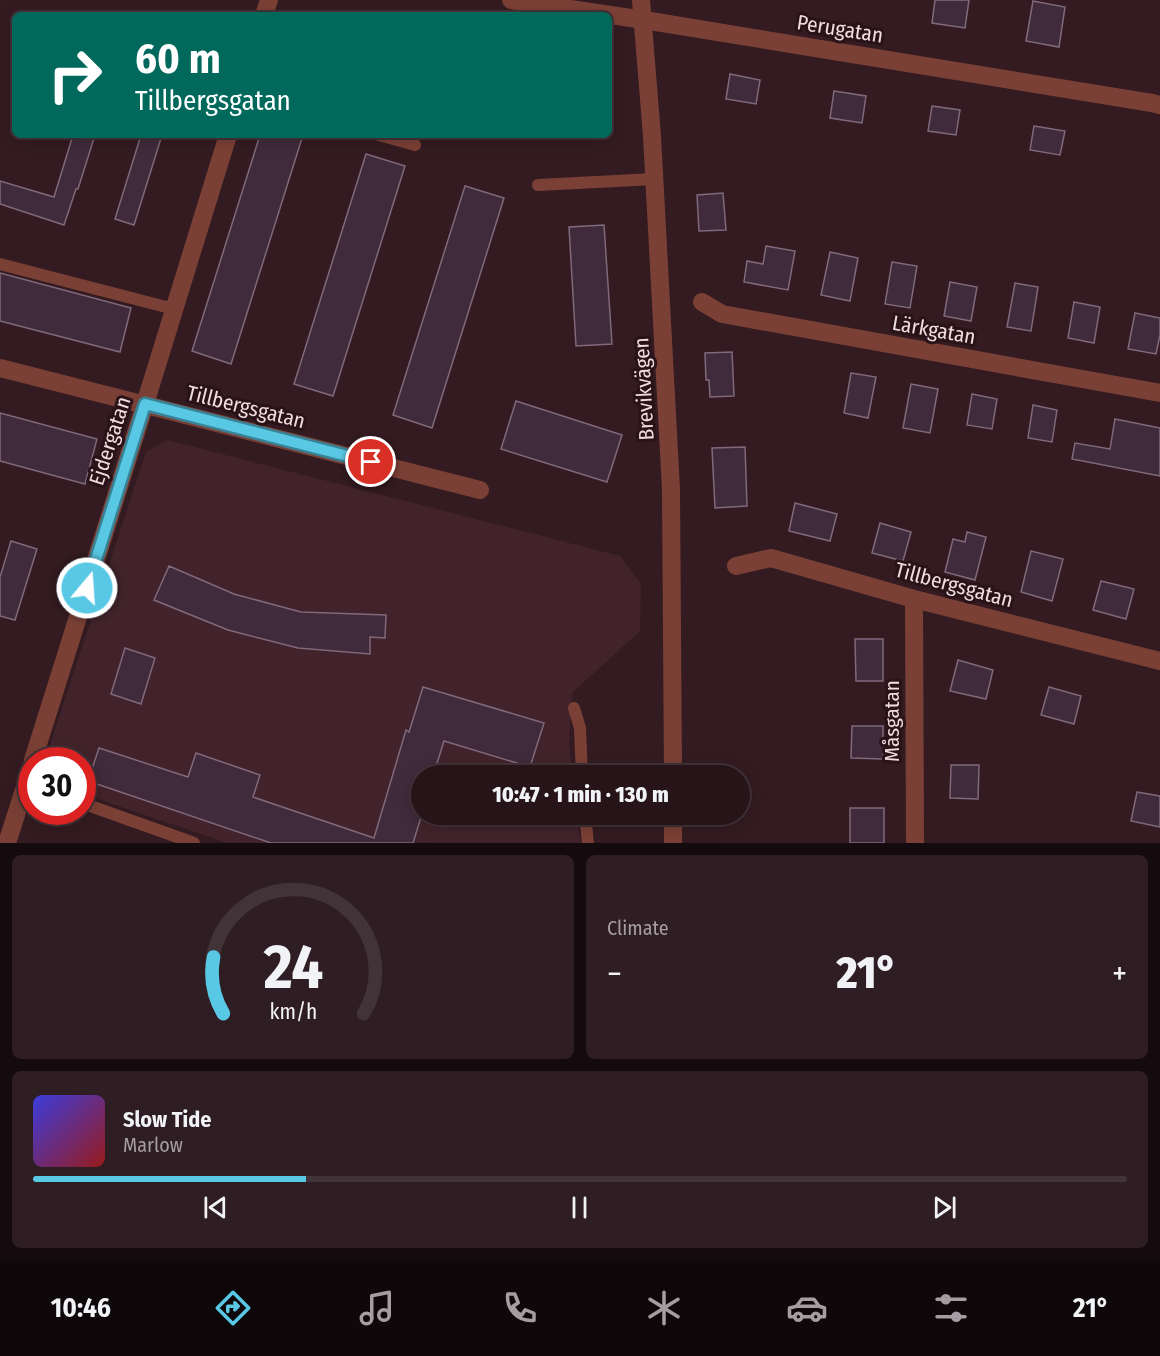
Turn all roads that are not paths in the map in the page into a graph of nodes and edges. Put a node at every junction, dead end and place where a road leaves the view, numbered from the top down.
1 (511, 0) edge
2 (641, 0) edge
3 (591, 12) edge
4 (612, 15) edge
5 (644, 20) junction
6 (1160, 105) edge
7 (227, 138) edge
8 (389, 138) edge
9 (415, 146) dead end
10 (655, 179) junction
11 (537, 185) dead end
12 (0, 264) edge
13 (702, 302) dead end
14 (174, 309) junction
15 (0, 368) edge
16 (1160, 393) edge
17 (145, 404) junction
18 (480, 490) dead end
19 (736, 566) dead end
20 (914, 599) junction
21 (1160, 661) edge
22 (574, 708) dead end
23 (37, 747) edge
24 (582, 765) edge
25 (673, 765) edge
26 (96, 808) edge
27 (18, 814) edge
28 (586, 825) edge
29 (673, 825) edge
30 (7, 843) edge
31 (194, 843) edge
32 (588, 843) edge
33 (673, 843) edge
34 (915, 843) edge

1 - 3 street, Perugatan
2 - 5 street, Brevikvägen
4 - 5 street, Perugatan
5 - 6 street, Perugatan
5 - 10 street, Brevikvägen
7 - 14 street, Ejdergatan
8 - 9 lane
10 - 11 lane
10 - 25 street, Brevikvägen
12 - 14 lane
13 - 16 street, Lärkgatan
14 - 17 street, Ejdergatan
15 - 17 street, Tillbergsgatan
17 - 18 street, Tillbergsgatan
17 - 23 street, Ejdergatan
19 - 20 street, Tillbergsgatan
20 - 21 street, Tillbergsgatan
20 - 34 street, Måsgatan
22 - 24 lane
26 - 31 lane
27 - 30 street, Ejdergatan
28 - 32 lane
29 - 33 street

